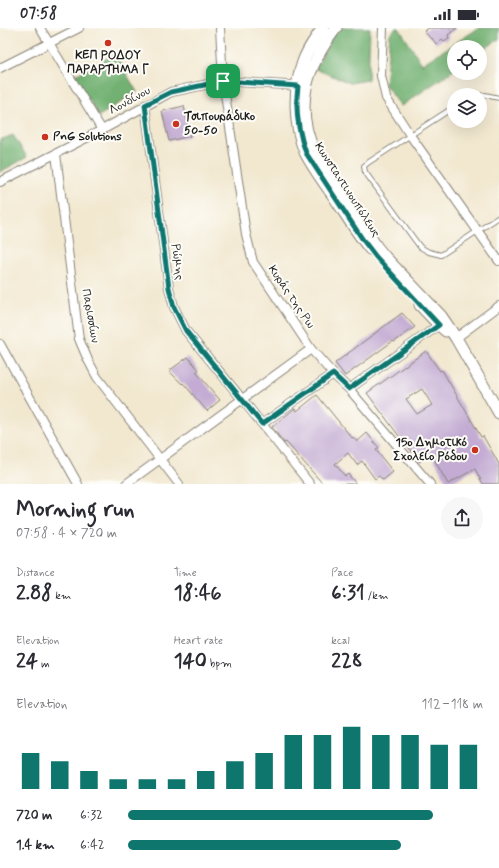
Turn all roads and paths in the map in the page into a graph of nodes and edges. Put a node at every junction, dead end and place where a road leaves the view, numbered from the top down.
1 (40, 28) edge
2 (79, 28) edge
3 (220, 28) edge
4 (323, 28) edge
5 (336, 28) edge
6 (383, 28) edge
7 (49, 44) junction
8 (0, 68) edge
9 (223, 81) junction
10 (302, 86) junction
11 (487, 95) edge
12 (499, 98) edge
13 (145, 105) junction
14 (447, 111) edge
15 (102, 130) junction
16 (410, 135) junction
17 (56, 154) junction
18 (0, 182) edge
19 (499, 216) edge
20 (477, 231) junction
21 (499, 261) edge
22 (499, 306) edge
23 (439, 325) junction
24 (456, 338) junction
25 (0, 344) edge
26 (311, 348) junction
27 (333, 374) junction
28 (349, 389) junction
29 (242, 399) junction
30 (499, 413) edge
31 (262, 424) junction
32 (160, 459) junction
33 (78, 484) edge
34 (126, 484) edge
35 (179, 484) edge
36 (310, 484) edge
37 (430, 484) edge

1 - 7 street
2 - 7 street
3 - 9 street, Κυράς της Ρω
4 - 10 main road, Κωνσταντινουπόλεως
5 - 10 main road, Κωνσταντινουπόλεως
6 - 16 street
7 - 8 street
7 - 15 street
9 - 10 street, Λονδίνου
9 - 13 street, Λονδίνου
9 - 26 street, Κυράς της Ρω
10 - 23 main road, Κωνσταντινουπόλεως
10 - 24 main road, Κωνσταντινουπόλεως
11 - 12 lane
13 - 15 street, Λονδίνου
13 - 29 street, Ρώμης
14 - 16 lane
15 - 17 street, Λονδίνου
16 - 20 street
16 - 20 lane
17 - 18 street, Λονδίνου
17 - 32 street, Παρισσίων
19 - 20 lane
20 - 21 street
22 - 24 street
23 - 24 main road, Κωνσταντινουπόλεως
23 - 28 street
24 - 30 main road, Κωνσταντινουπόλεως
25 - 33 street
26 - 27 street, Κυράς της Ρω
26 - 29 street
27 - 28 street, Κυράς της Ρω
27 - 31 street
28 - 37 street, Κυράς της Ρω
29 - 31 street, Ρώμης
29 - 32 street
31 - 36 street, Ρώμης
32 - 34 street
32 - 35 street, Παρισσίων

